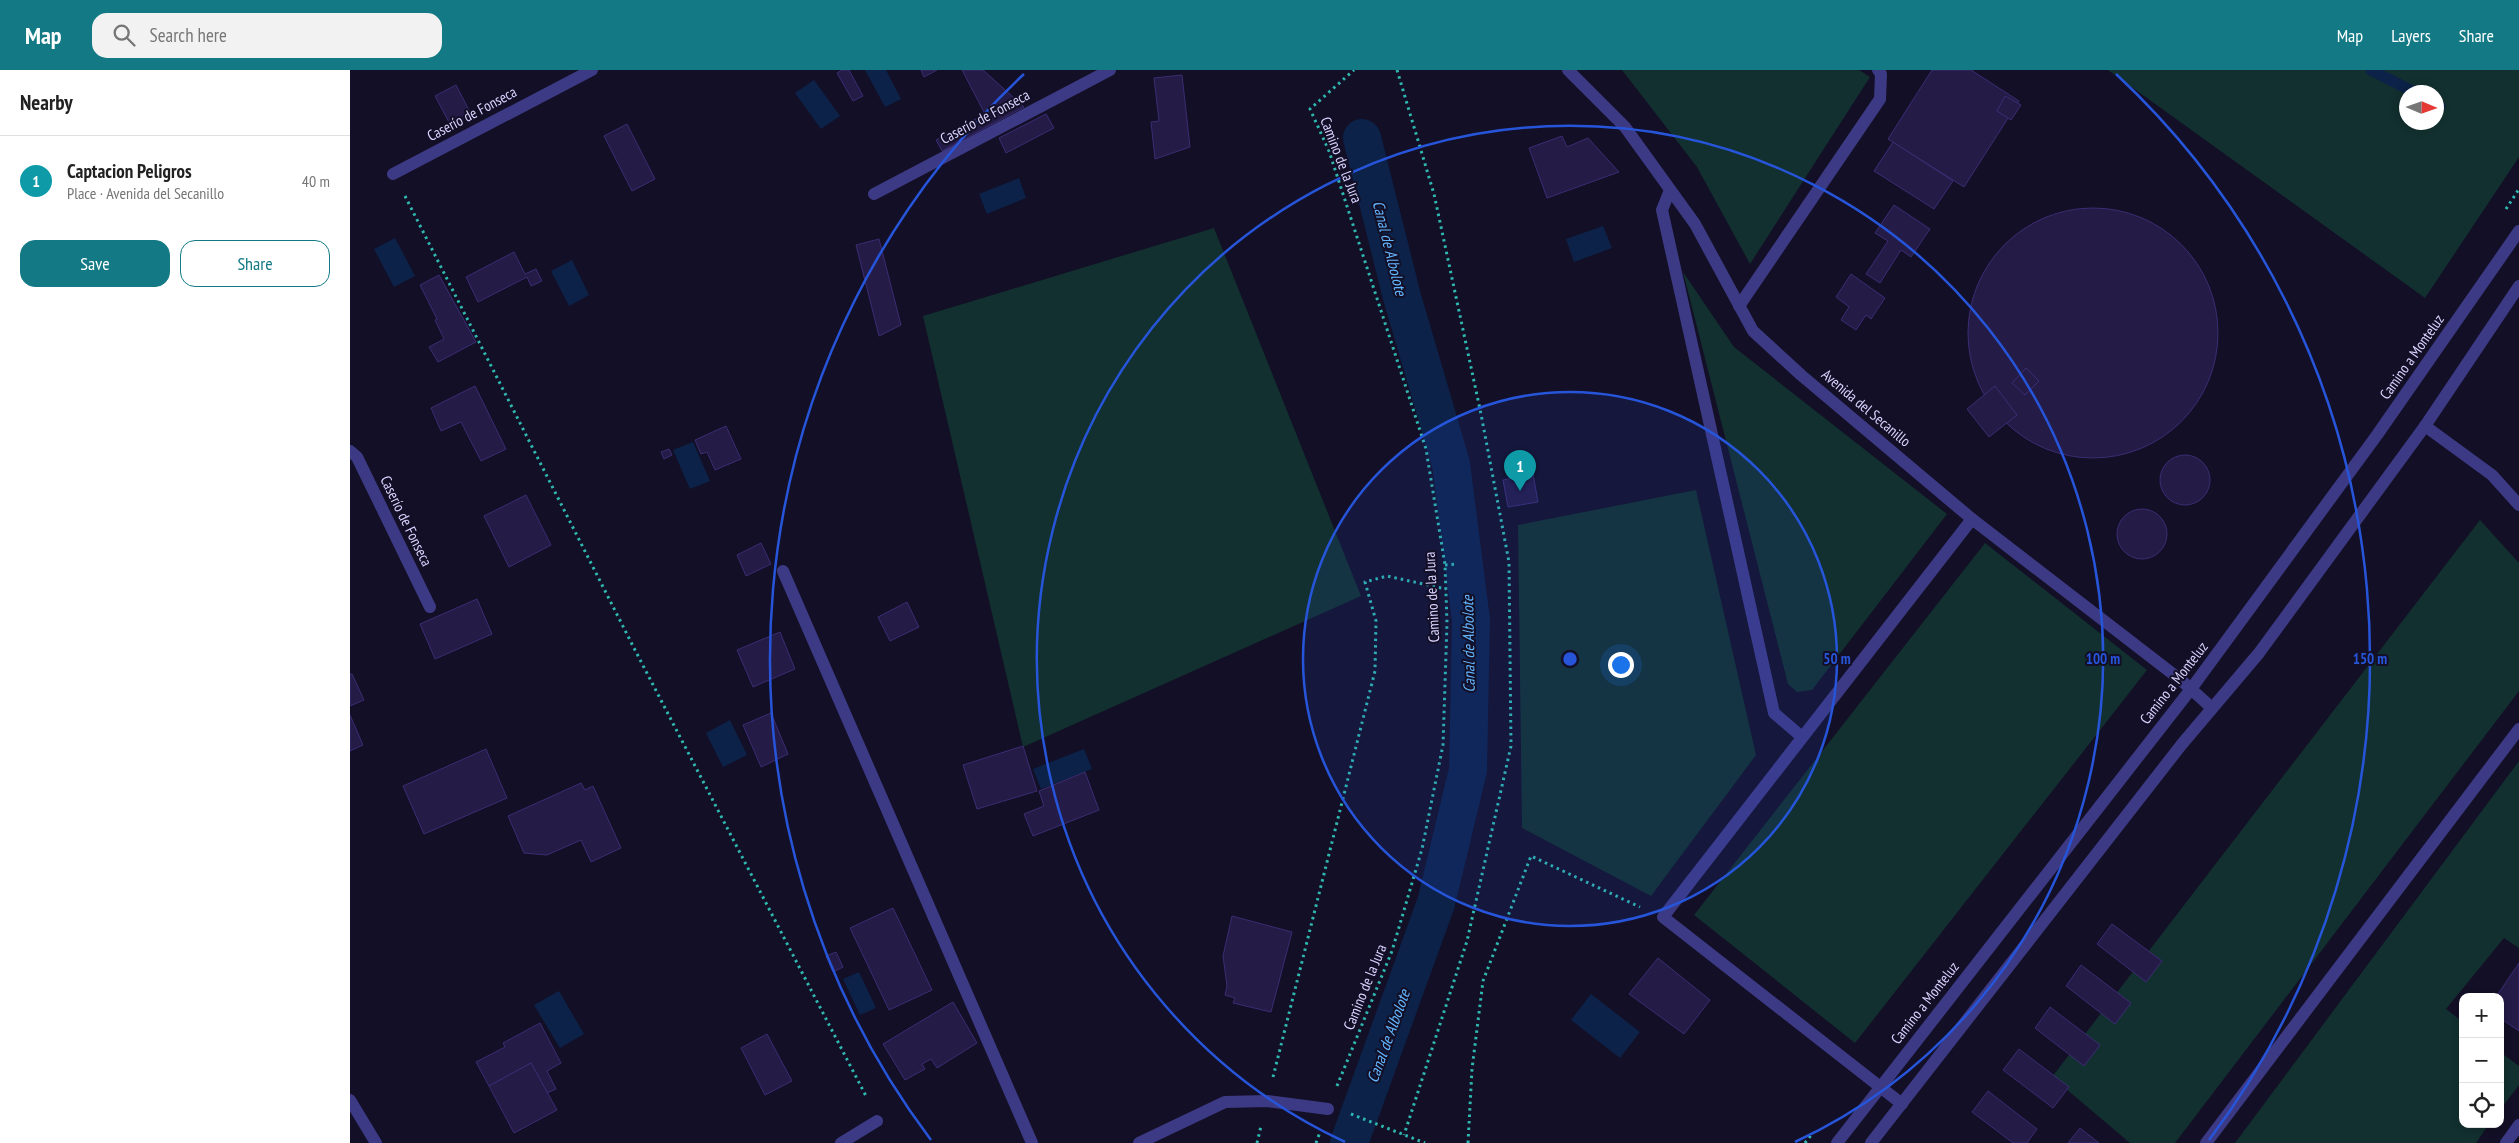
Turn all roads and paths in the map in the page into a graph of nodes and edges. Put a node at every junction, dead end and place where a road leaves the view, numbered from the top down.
1 (592, 70) edge
2 (1110, 70) edge
3 (1354, 70) edge
4 (1397, 70) edge
5 (1568, 70) edge
6 (1878, 70) edge
7 (393, 174) joint
8 (1670, 190) junction
9 (874, 194) dead end
10 (2519, 231) edge
11 (2519, 286) edge
12 (1739, 306) junction
13 (2425, 426) junction
14 (350, 451) edge
15 (2519, 506) edge
16 (1972, 519) junction
17 (1458, 564) dead end
18 (1445, 565) junction
19 (783, 571) dead end
20 (1446, 589) junction
21 (430, 607) dead end
22 (2191, 689) junction
23 (2212, 708) junction
24 (2519, 729) edge
25 (1802, 737) junction
26 (1663, 918) junction
27 (1881, 1086) junction
28 (350, 1100) edge
29 (1267, 1101) junction
30 (1902, 1104) junction
31 (1328, 1109) junction
32 (1349, 1113) dead end
33 (877, 1121) joint
34 (2519, 1125) edge
35 (1404, 1135) junction
36 (376, 1143) edge
37 (841, 1143) edge
38 (1032, 1143) edge
39 (1139, 1143) edge
40 (1257, 1143) edge
41 (1316, 1143) edge
42 (1424, 1143) edge
43 (1468, 1143) edge
44 (1837, 1143) edge
45 (1871, 1143) edge
46 (2206, 1143) edge
47 (2506, 1143) edge

1 - 7 street, Caserío de Fonseca
2 - 9 street, Caserío de Fonseca
3 - 18 path, Camino de la Jura
4 - 35 path
5 - 8 street, Avenida del Secanillo
6 - 12 street
7 - 33 path
8 - 12 street, Avenida del Secanillo
8 - 25 street
10 - 22 street, Camino a Monteluz
11 - 13 street
12 - 16 street, Avenida del Secanillo
13 - 15 street
13 - 23 street
14 - 21 street, Caserío de Fonseca
16 - 22 street, Avenida del Secanillo
16 - 25 street
17 - 18 path
18 - 20 path, Camino de la Jura
19 - 38 street
20 - 29 path
20 - 31 path, Camino de la Jura
22 - 23 street, Avenida del Secanillo
22 - 27 street, Camino a Monteluz
23 - 30 street
24 - 46 street
25 - 26 street
26 - 27 street
26 - 43 path
27 - 30 street
27 - 44 street, Camino a Monteluz
28 - 36 street
29 - 31 street
29 - 39 street
29 - 40 path
30 - 45 street
31 - 41 path, Camino de la Jura
32 - 35 path
33 - 37 street
34 - 47 street
35 - 42 path

